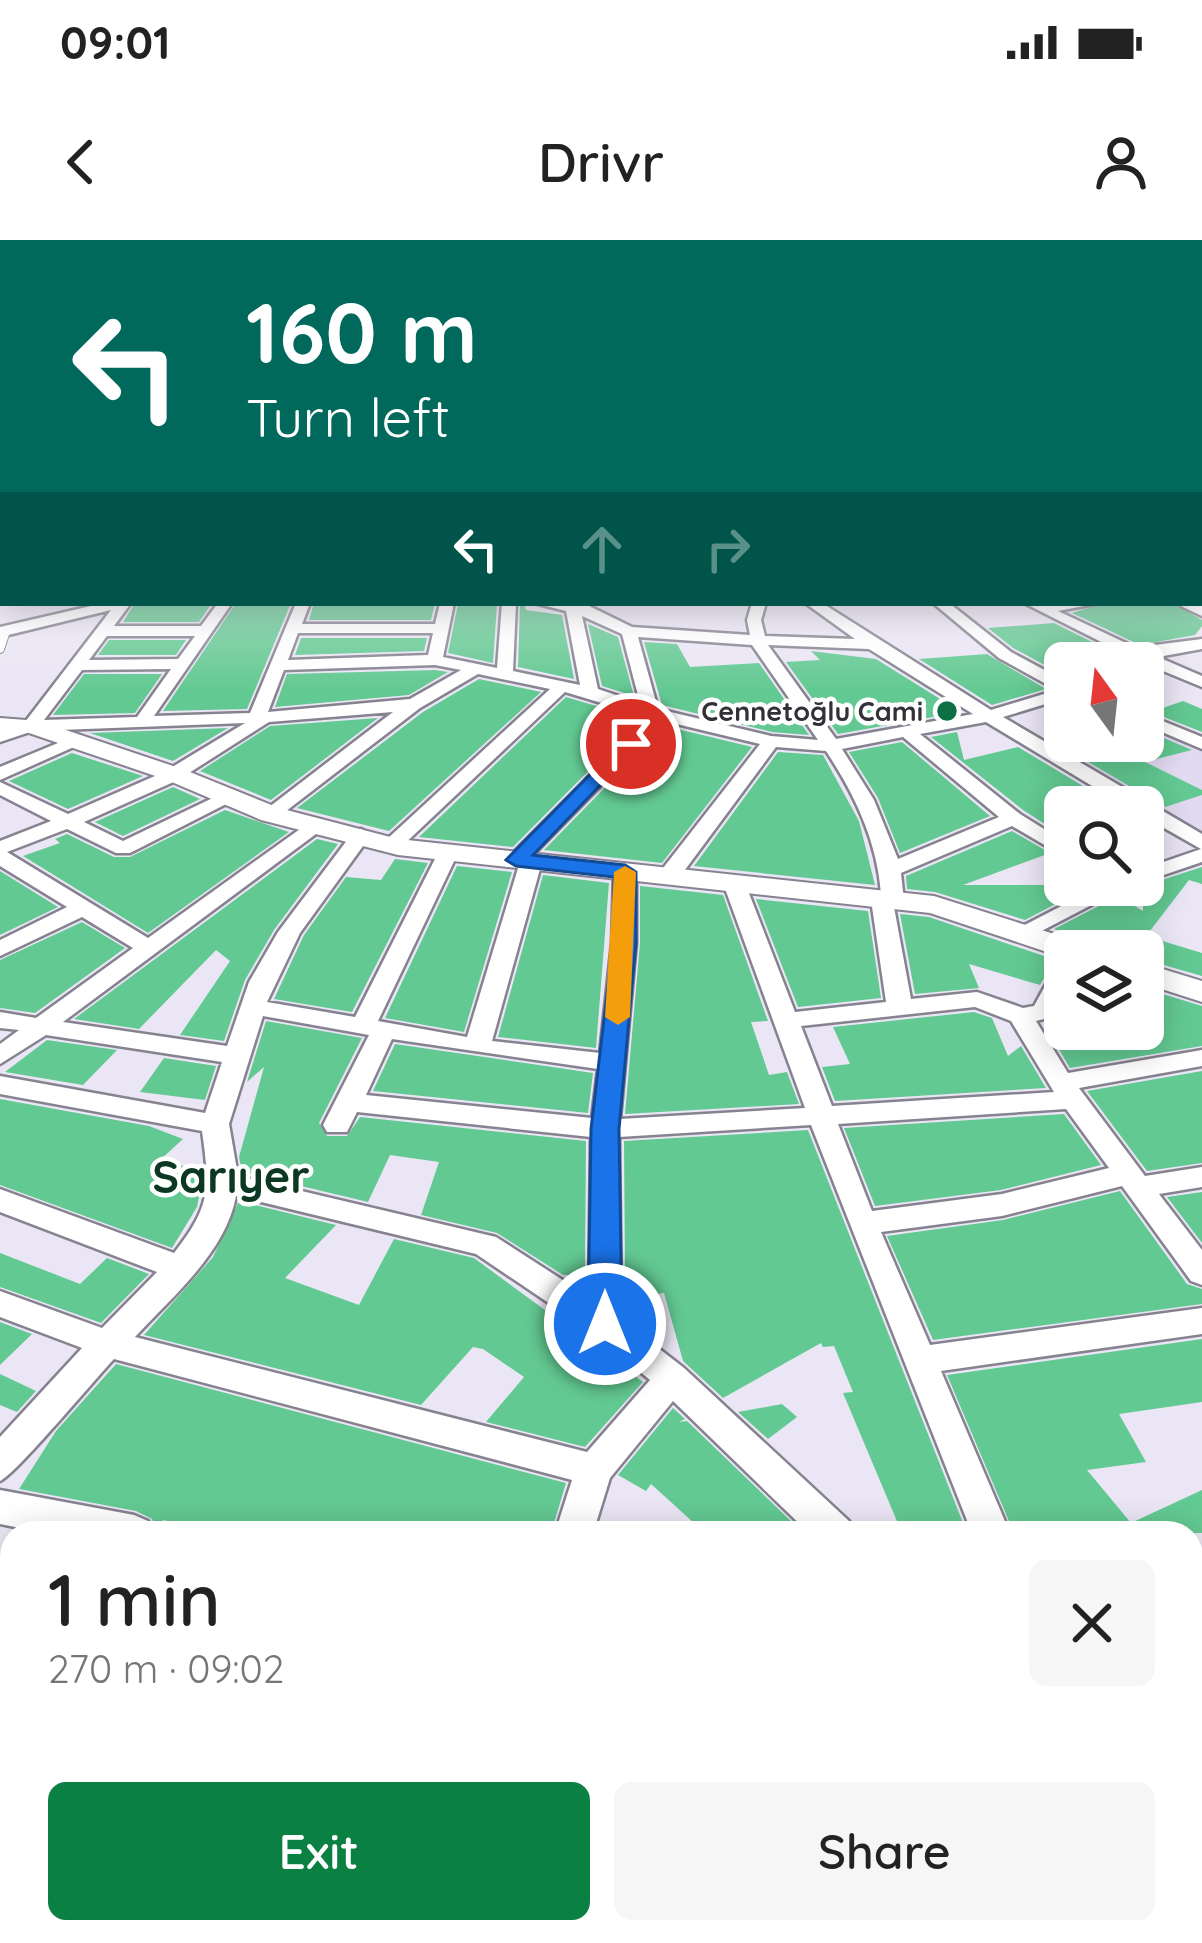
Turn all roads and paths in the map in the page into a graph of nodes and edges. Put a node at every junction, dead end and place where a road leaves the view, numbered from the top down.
1 (111, 606) edge
2 (121, 606) edge
3 (223, 606) edge
4 (302, 606) edge
5 (446, 606) edge
6 (509, 606) edge
7 (574, 606) edge
8 (576, 606) edge
9 (755, 606) edge
10 (816, 606) edge
11 (944, 606) edge
12 (1036, 606) edge
13 (441, 628) junction
14 (292, 629) junction
15 (100, 631) junction
16 (205, 631) junction
17 (628, 631) junction
18 (3, 632) edge
19 (759, 640) junction
20 (1107, 642) edge
21 (872, 644) junction
22 (1202, 644) edge
23 (1164, 649) edge
24 (0, 650) edge
25 (435, 660) junction
26 (183, 664) junction
27 (375, 664) junction
28 (75, 665) junction
29 (278, 665) junction
30 (1164, 668) edge
31 (474, 669) junction
32 (505, 676) junction
33 (1044, 678) edge
34 (1202, 682) edge
35 (561, 687) junction
36 (590, 692) junction
37 (1044, 697) edge
38 (414, 704) junction
39 (356, 708) junction
40 (655, 712) junction
41 (988, 716) junction
42 (261, 717) junction
43 (143, 720) junction
44 (0, 725) edge
45 (31, 726) junction
46 (1164, 727) edge
47 (907, 732) junction
48 (0, 736) edge
49 (771, 740) junction
50 (76, 742) junction
51 (1202, 744) edge
52 (827, 746) junction
53 (0, 774) edge
54 (176, 775) junction
55 (1105, 786) edge
56 (0, 788) edge
57 (228, 798) junction
58 (270, 814) junction
59 (1013, 818) junction
60 (1164, 821) edge
61 (66, 823) junction
62 (314, 828) junction
63 (361, 835) junction
64 (1042, 837) edge
65 (1202, 843) edge
66 (393, 844) junction
67 (0, 852) edge
68 (448, 853) junction
69 (1202, 855) edge
70 (524, 861) junction
71 (893, 869) junction
72 (1164, 869) edge
73 (625, 872) junction
74 (668, 877) junction
75 (734, 883) junction
76 (888, 900) junction
77 (1076, 906) edge
78 (86, 907) junction
79 (1020, 933) junction
80 (1044, 941) edge
81 (0, 949) edge
82 (150, 950) junction
83 (1164, 980) edge
84 (1202, 992) edge
85 (256, 1006) junction
86 (900, 1009) junction
87 (1044, 1010) edge
88 (1022, 1016) junction
89 (0, 1020) edge
90 (787, 1020) junction
91 (374, 1027) junction
92 (37, 1029) junction
93 (477, 1047) junction
94 (0, 1056) edge
95 (238, 1056) junction
96 (1202, 1058) edge
97 (614, 1063) junction
98 (0, 1085) edge
99 (1067, 1092) junction
100 (825, 1118) junction
101 (215, 1124) junction
102 (605, 1129) junction
103 (1202, 1177) edge
104 (1133, 1180) junction
105 (224, 1183) junction
106 (0, 1199) edge
107 (862, 1223) junction
108 (181, 1268) junction
109 (1202, 1273) edge
110 (0, 1304) edge
111 (1202, 1321) edge
112 (605, 1324) junction
113 (109, 1344) junction
114 (921, 1361) junction
115 (672, 1378) junction
116 (0, 1465) edge
117 (594, 1470) junction
118 (0, 1507) edge
119 (72, 1521) edge
120 (578, 1521) edge
121 (822, 1521) edge
122 (986, 1521) edge

1 - 18 street
2 - 15 street
3 - 16 street
4 - 14 street
5 - 13 street
6 - 32 street
7 - 36 street
8 - 17 street
9 - 19 street
10 - 21 street
11 - 33 street
12 - 20 street
13 - 14 street
13 - 25 street
14 - 29 street
15 - 16 street
15 - 28 street
16 - 26 street
17 - 19 street
17 - 40 street
18 - 24 lane
19 - 21 street
19 - 52 street
21 - 41 street
22 - 23 street
25 - 27 street
25 - 31 street
26 - 28 street
26 - 43 street
27 - 29 street
27 - 39 street
28 - 45 street
29 - 42 street
30 - 34 street
31 - 32 street
31 - 38 street
32 - 35 street
35 - 36 street
35 - 66 street
36 - 40 street
37 - 41 street
38 - 39 street
38 - 58 street
39 - 42 street
40 - 49 street
40 - 70 street
41 - 47 street
41 - 55 street
42 - 43 street
42 - 54 street
43 - 45 street
44 - 45 main road
45 - 48 street
45 - 50 main road
46 - 51 street
47 - 52 street
47 - 59 street
49 - 52 street
49 - 74 street
50 - 53 street
50 - 54 main road
52 - 71 street
54 - 57 main road
54 - 61 street
56 - 61 street
57 - 58 main road
57 - 61 street
58 - 62 main road
59 - 64 street
59 - 71 street
60 - 65 street
61 - 67 street
62 - 63 main road
62 - 82 street
63 - 66 main road
63 - 85 street
66 - 68 main road
67 - 78 street
68 - 70 main road
68 - 91 street
69 - 72 street
70 - 73 main road
70 - 93 street
71 - 76 street
73 - 74 main road
73 - 97 street
74 - 75 main road
75 - 76 main road
75 - 90 street
76 - 79 main road
76 - 86 street
77 - 79 street
78 - 81 street
78 - 82 street
79 - 80 main road
82 - 92 street
83 - 84 main road
85 - 91 street
85 - 95 street
86 - 88 street
86 - 90 street
87 - 88 street
88 - 99 street
89 - 92 street
90 - 100 street
91 - 93 street
91 - 102 street
92 - 94 street
92 - 95 street
93 - 97 street
95 - 101 street
96 - 99 street
97 - 102 street
98 - 101 street
99 - 100 street
99 - 104 street
100 - 102 street
100 - 107 street
101 - 105 street
102 - 112 street
103 - 104 street
104 - 107 street
104 - 109 street
105 - 108 street
105 - 112 street
106 - 108 street
107 - 114 street
108 - 113 street
110 - 113 street
111 - 114 street
112 - 115 street
113 - 116 street
113 - 117 street
114 - 122 street
115 - 117 street
115 - 121 street
117 - 120 street
118 - 119 street

